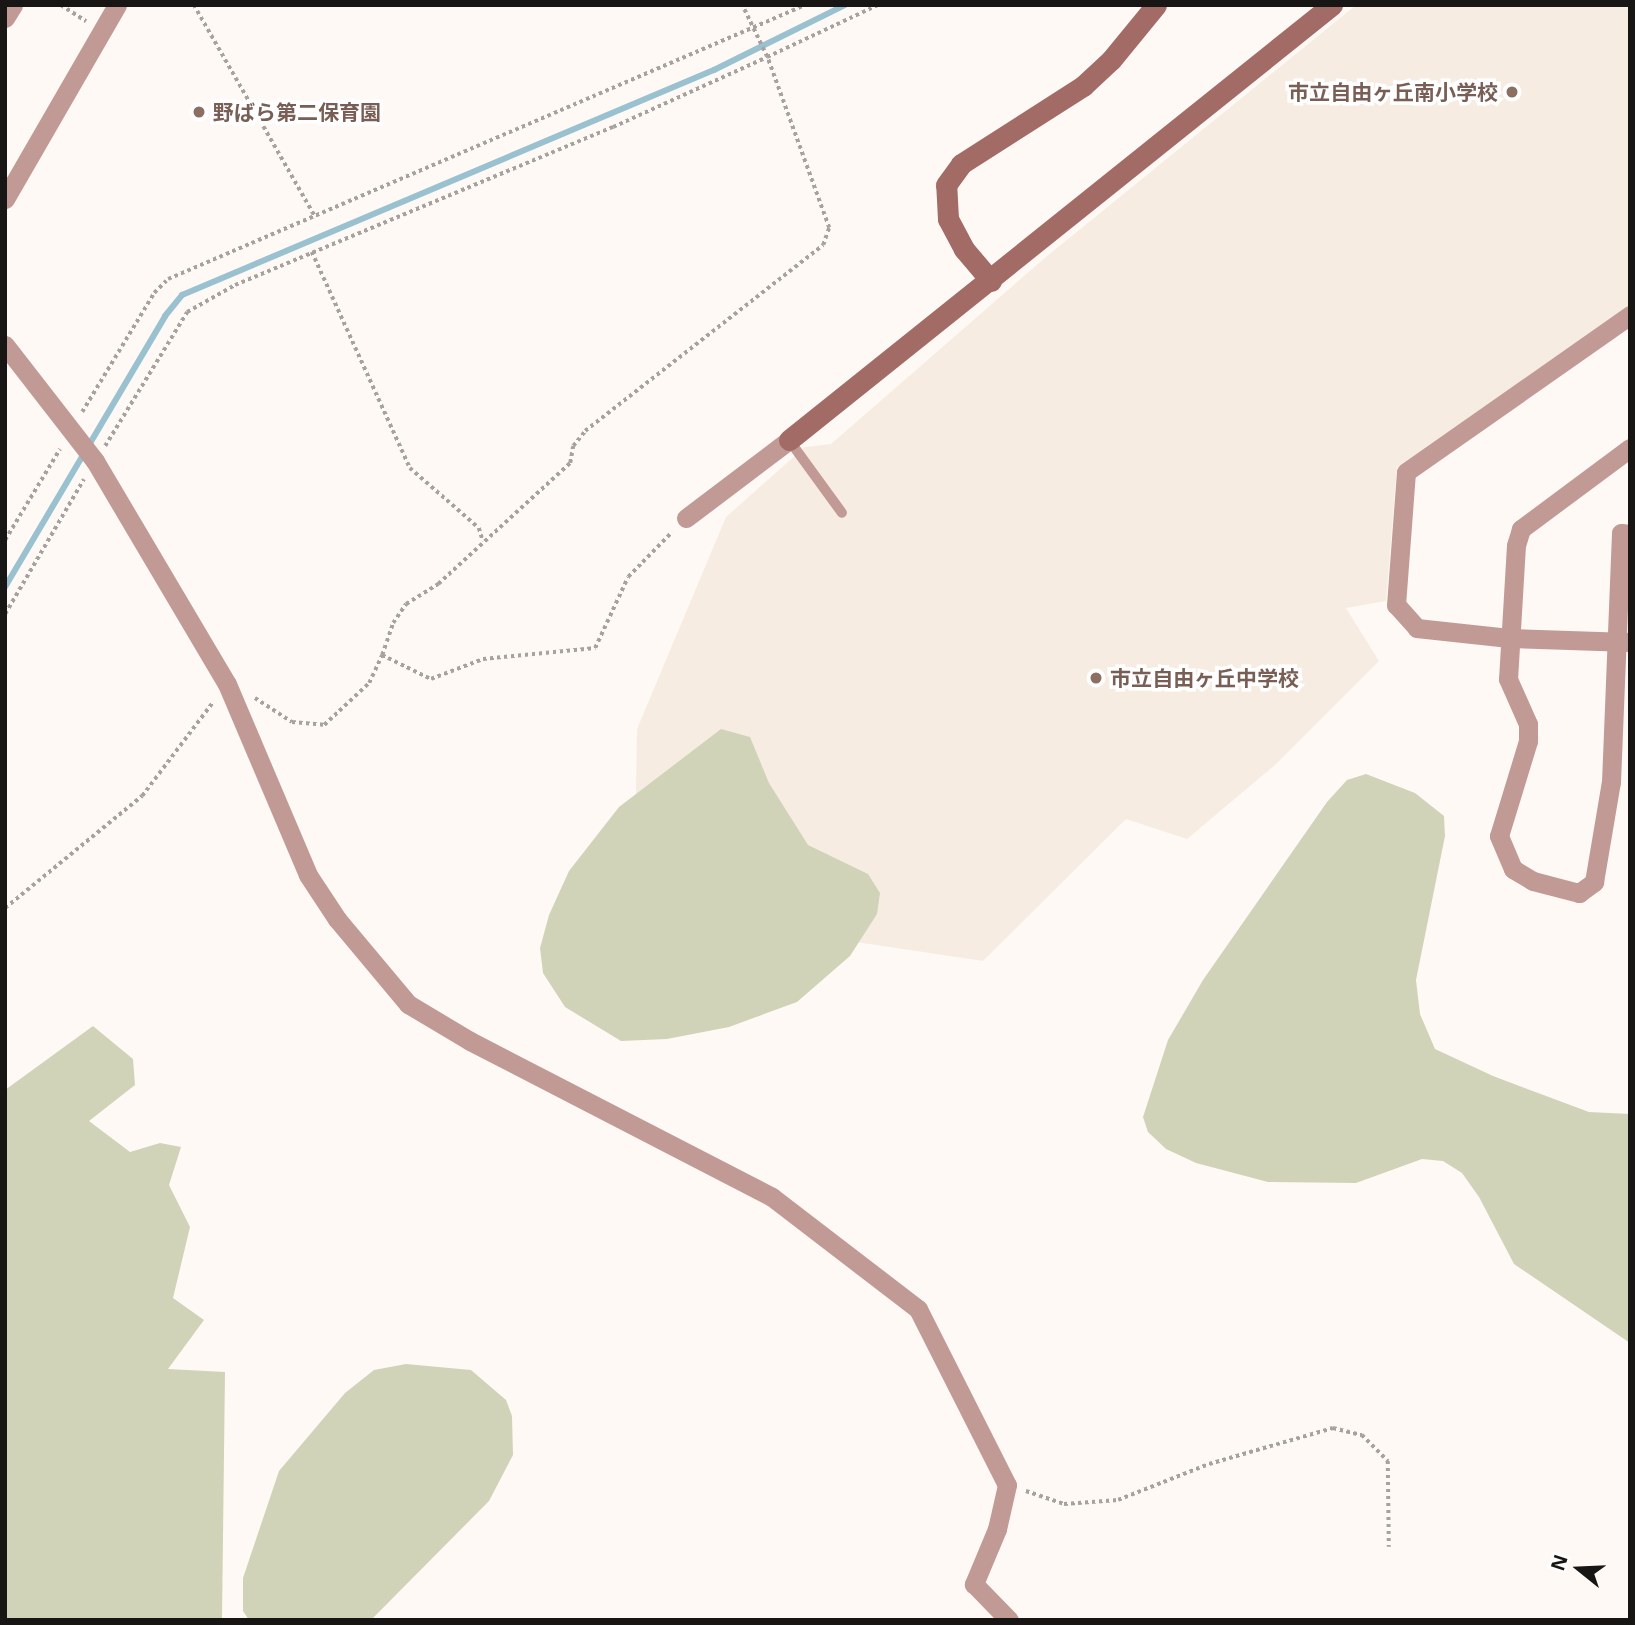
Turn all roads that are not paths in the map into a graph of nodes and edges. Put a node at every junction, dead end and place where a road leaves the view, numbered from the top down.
1 (13, 5) edge
2 (117, 5) edge
3 (1156, 5) edge
4 (1332, 5) edge
5 (5, 18) edge
6 (5, 199) edge
7 (991, 281) junction
8 (1630, 315) edge
9 (5, 345) edge
10 (789, 440) junction
11 (1630, 448) edge
12 (842, 513) dead end
13 (686, 518) road end
14 (1630, 534) edge
15 (1509, 638) junction
16 (1623, 642) edge
17 (1009, 1620) edge

1 - 5 street
2 - 6 street
3 - 7 street
4 - 7 street
7 - 10 street
8 - 15 street
9 - 17 street
10 - 12 lane
10 - 13 street
11 - 15 street
14 - 16 street
15 - 16 street
15 - 16 street

